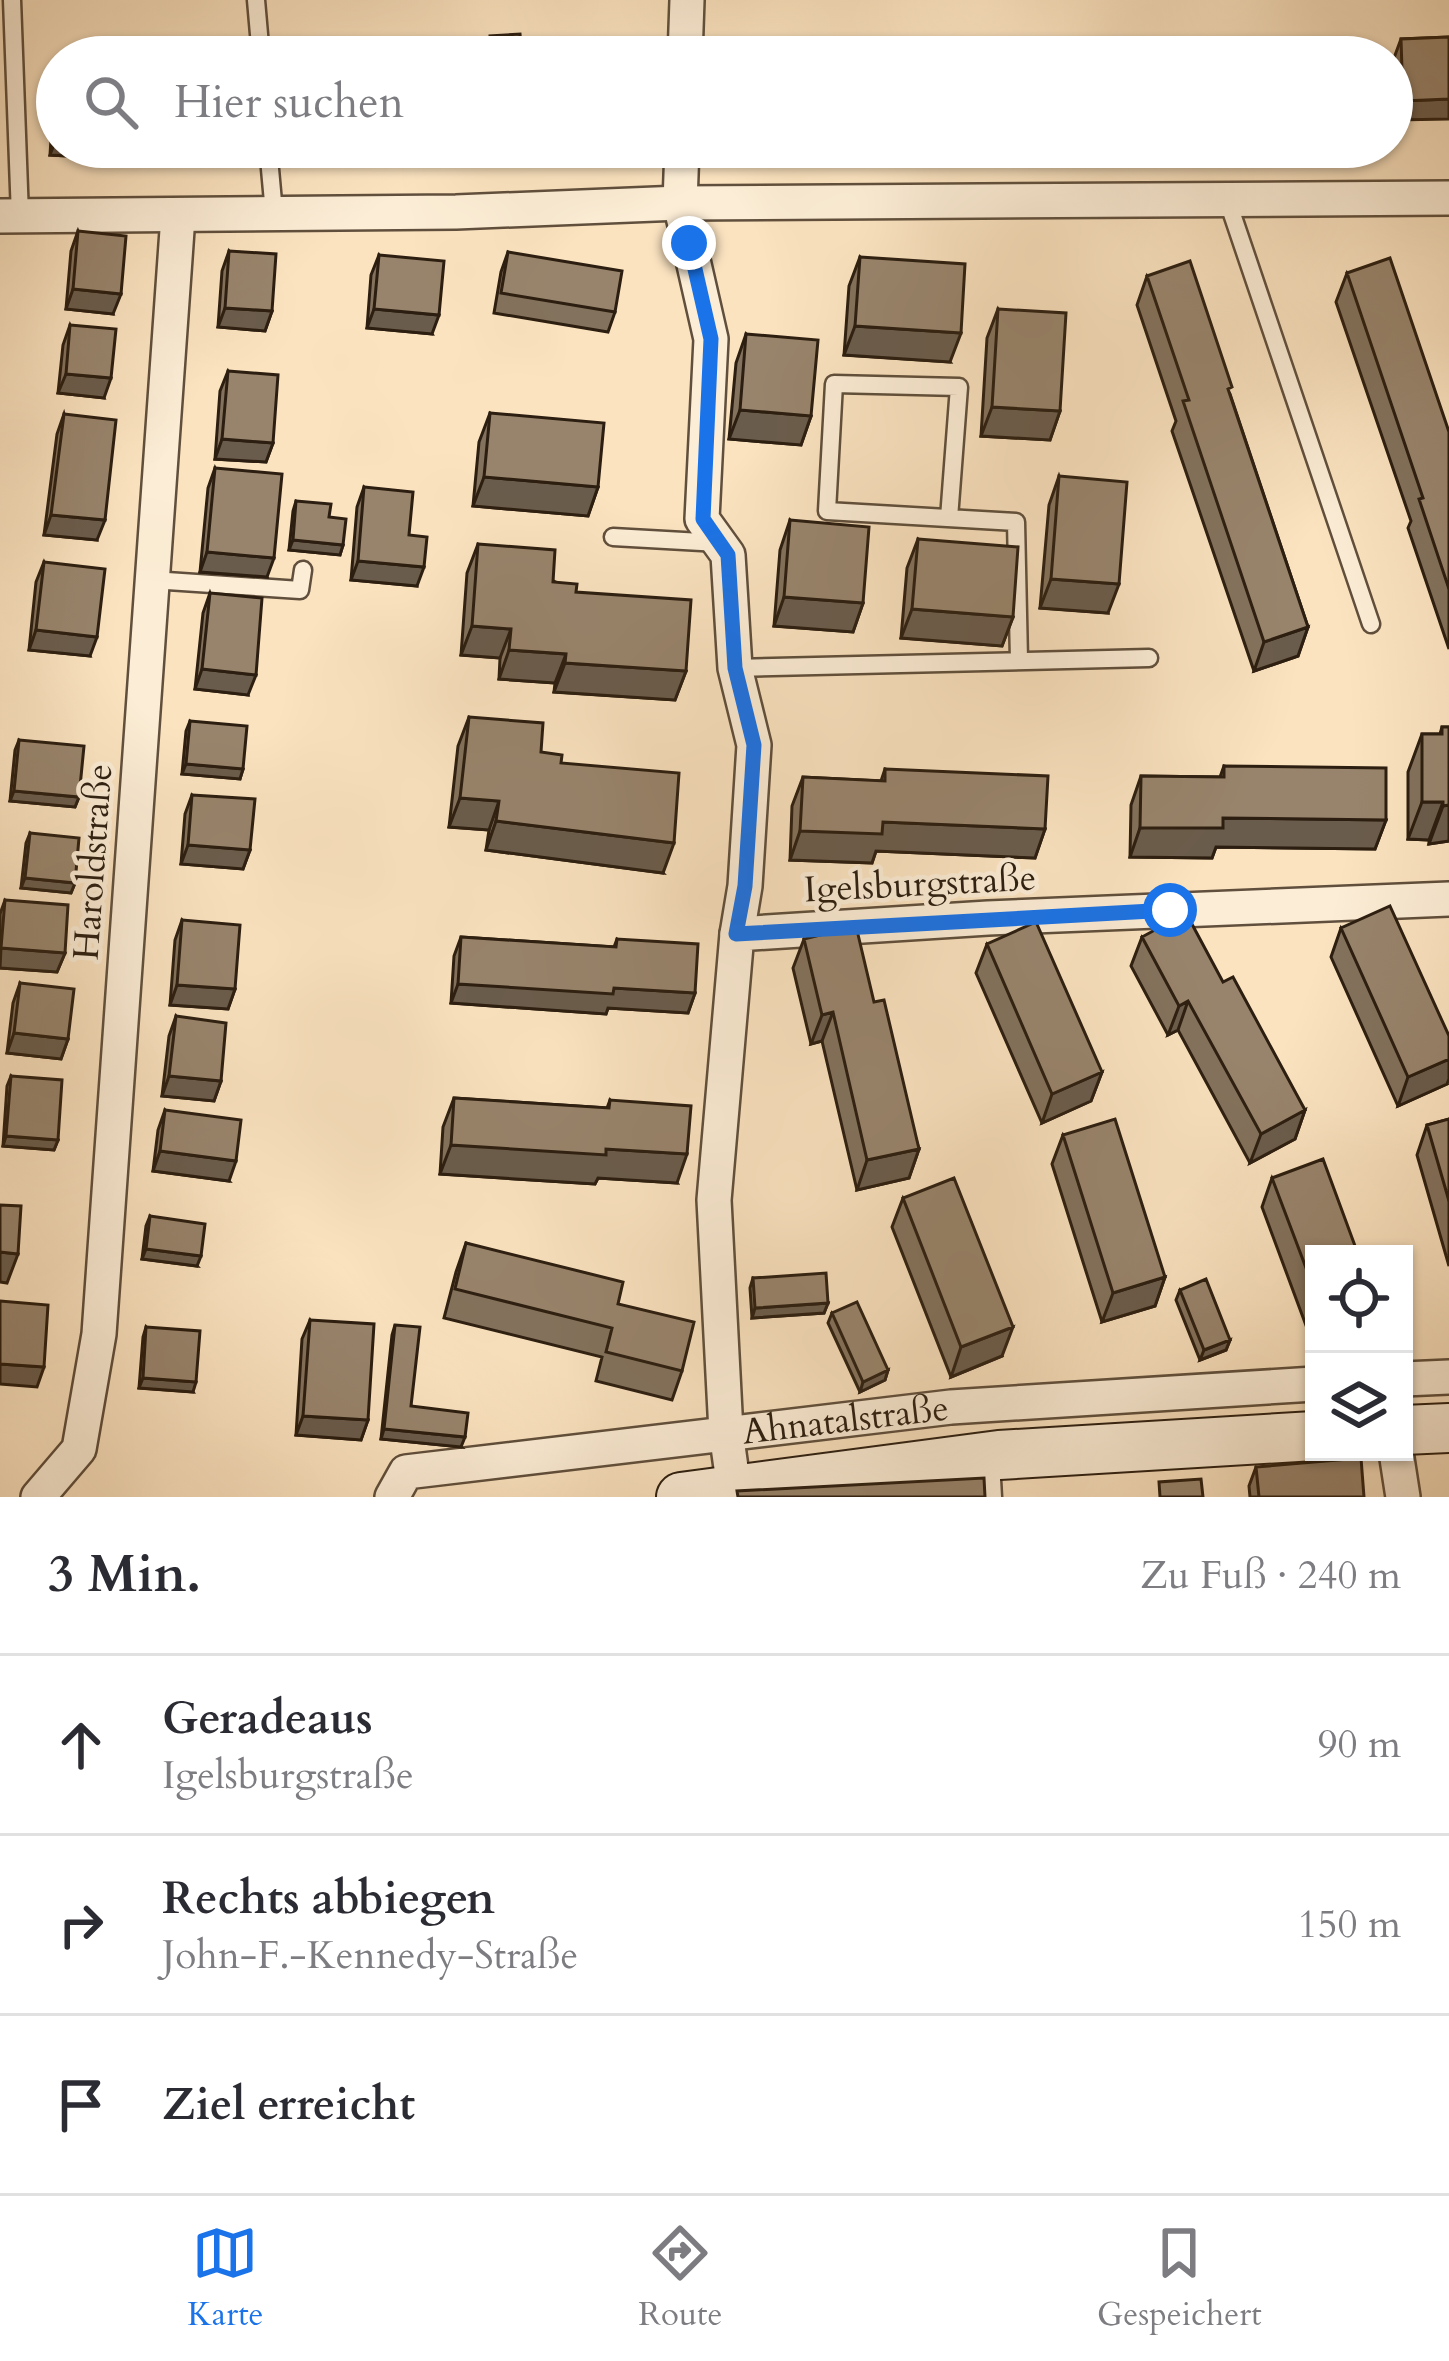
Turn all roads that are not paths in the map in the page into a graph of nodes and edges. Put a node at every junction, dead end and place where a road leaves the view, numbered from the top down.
1 (12, 0) edge
2 (256, 0) edge
3 (687, 0) edge
4 (259, 36) edge
5 (686, 36) edge
6 (270, 168) edge
7 (681, 168) edge
8 (1449, 198) edge
9 (1227, 199) junction
10 (680, 203) junction
11 (274, 213) junction
12 (10, 216) edge
13 (178, 216) junction
14 (950, 518) junction
15 (614, 537) dead end
16 (720, 543) junction
17 (303, 570) dead end
18 (152, 580) junction
19 (1371, 624) dead end
20 (1149, 658) dead end
21 (1019, 661) junction
22 (735, 668) junction
23 (1449, 898) edge
24 (736, 934) junction
25 (1449, 1377) edge
26 (1413, 1379) edge
27 (1305, 1385) edge
28 (1449, 1428) edge
29 (1413, 1430) edge
30 (726, 1432) junction
31 (1305, 1437) edge
32 (1397, 1461) edge
33 (992, 1477) edge
34 (734, 1490) junction
35 (38, 1497) edge
36 (392, 1497) edge
37 (682, 1497) edge
38 (1403, 1497) edge

1 - 12 lane
2 - 4 lane
3 - 5 street
6 - 11 lane
7 - 10 street
8 - 9 street
9 - 10 street
9 - 19 lane
10 - 11 street
10 - 16 street
11 - 13 street
12 - 13 street
13 - 18 street, Haroldstraße
14 - 14 lane
14 - 21 lane
15 - 16 lane
16 - 22 street
17 - 18 lane
18 - 35 street, Haroldstraße
20 - 21 lane
21 - 22 lane
22 - 24 street
23 - 24 street, Igelsburgstraße
24 - 30 street
25 - 26 street
27 - 30 street, Ahnatalstraße
28 - 29 street
30 - 34 street
30 - 36 street, Ahnatalstraße
31 - 33 street, Ahnatalstraße
32 - 38 street
33 - 34 street, Ahnatalstraße
34 - 37 street, Ahnatalstraße

